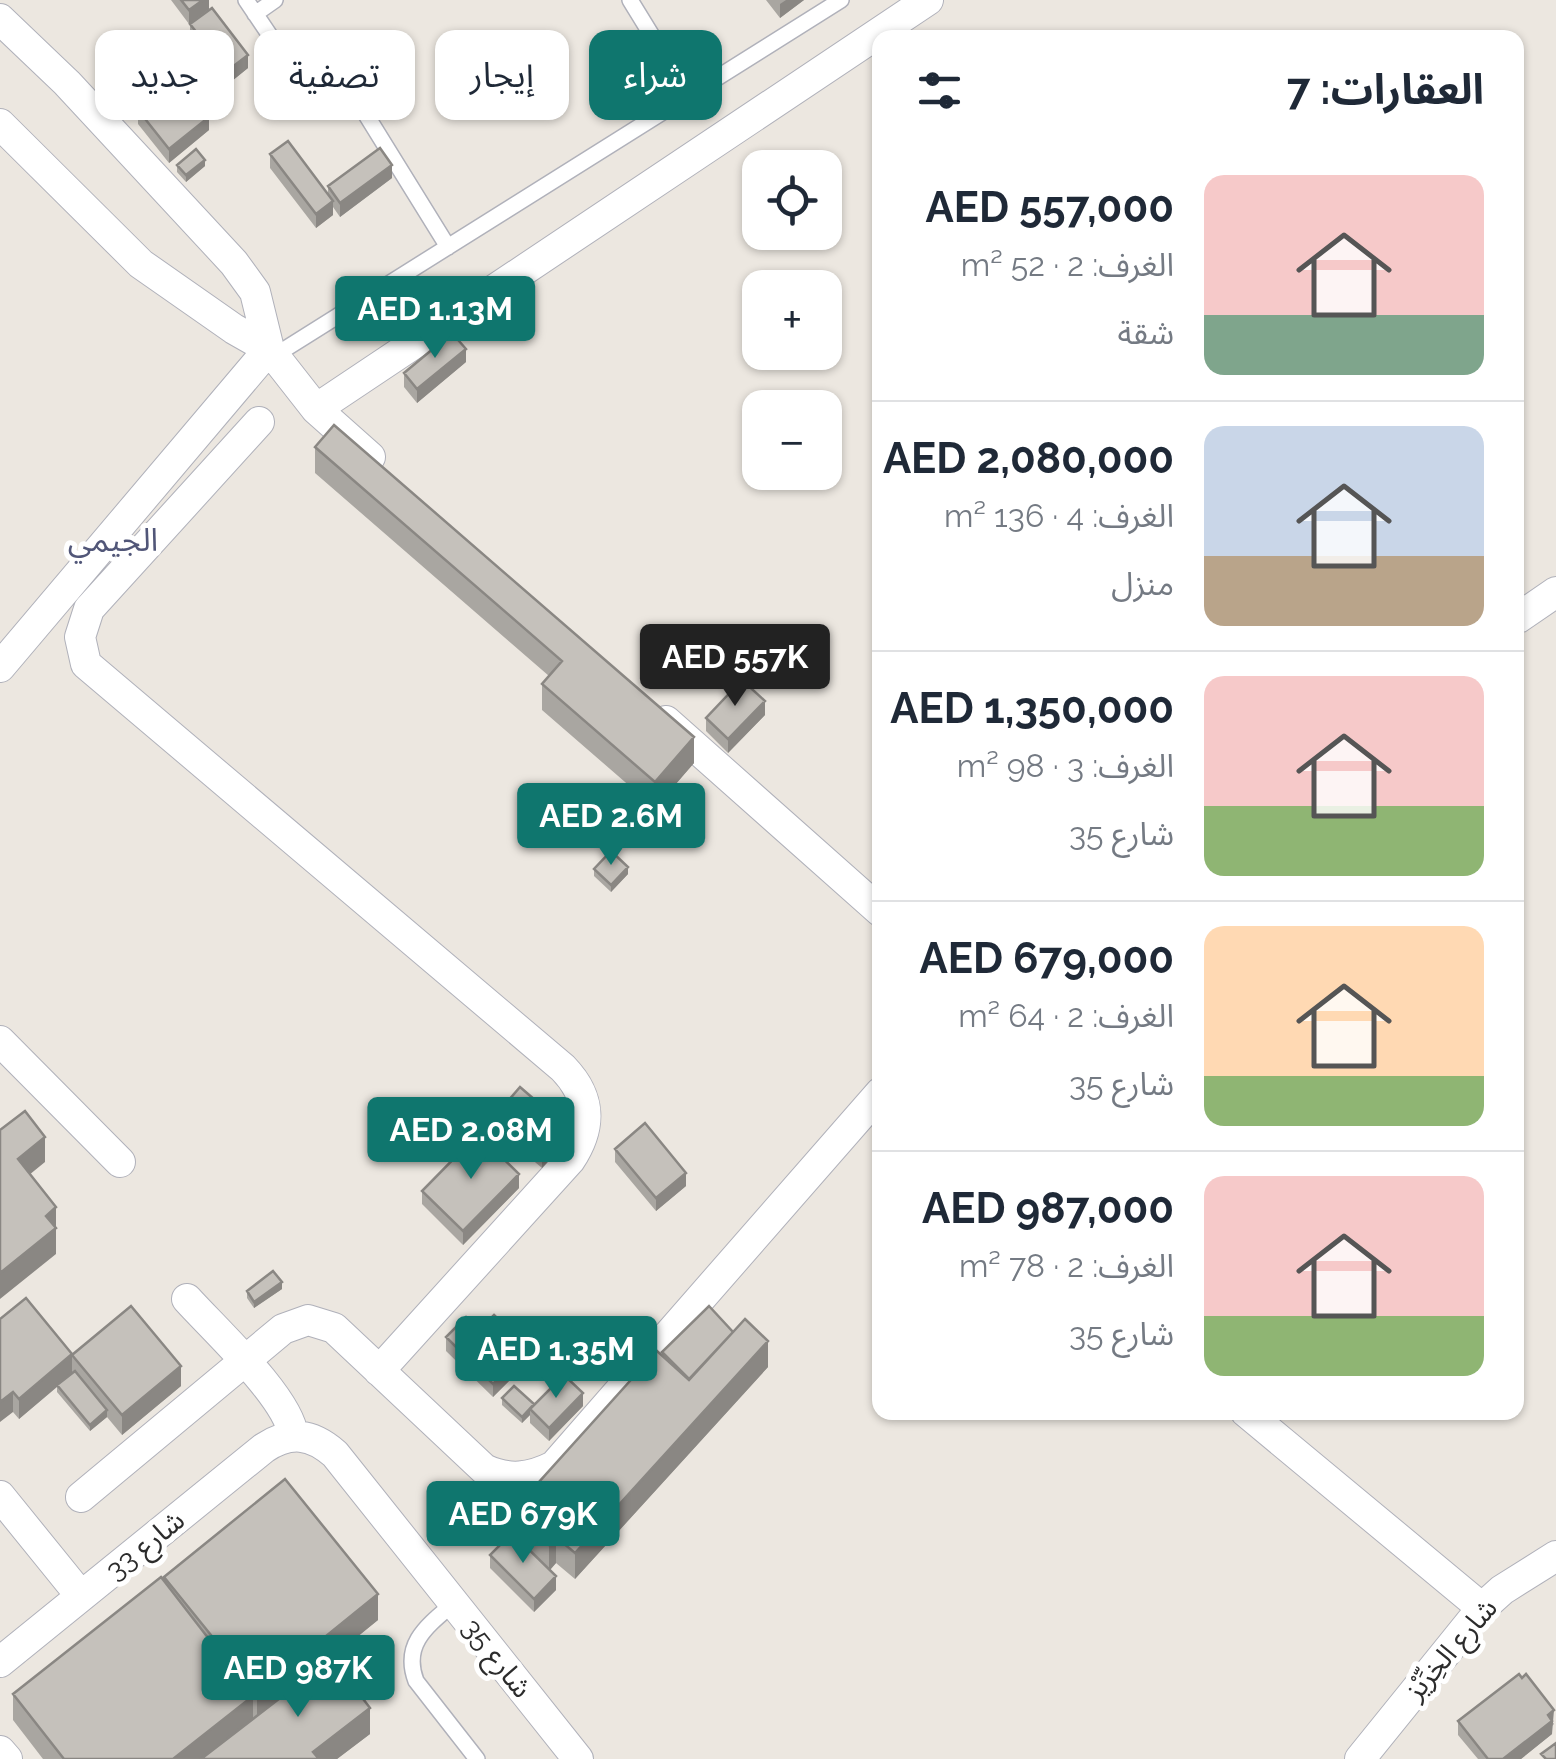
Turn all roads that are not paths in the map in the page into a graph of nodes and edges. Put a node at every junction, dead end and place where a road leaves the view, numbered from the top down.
1 (275, 0) edge
2 (630, 0) edge
3 (841, 0) edge
4 (928, 0) edge
5 (250, 7) edge
6 (0, 19) edge
7 (648, 30) edge
8 (883, 30) edge
9 (872, 38) edge
10 (722, 75) edge
11 (651, 120) edge
12 (0, 124) edge
13 (448, 247) junction
14 (272, 353) junction
15 (316, 410) junction
16 (259, 422) dead end
17 (390, 476) edge
18 (1556, 592) edge
19 (1524, 614) edge
20 (0, 668) edge
21 (642, 700) edge
22 (872, 904) edge
23 (0, 1041) edge
24 (872, 1107) edge
25 (120, 1162) dead end
26 (187, 1299) dead end
27 (244, 1362) junction
28 (378, 1371) junction
29 (1256, 1420) edge
30 (293, 1435) junction
31 (0, 1496) edge
32 (81, 1497) dead end
33 (1556, 1556) edge
34 (81, 1596) junction
35 (454, 1604) junction
36 (1482, 1608) junction
37 (0, 1662) edge
38 (0, 1751) edge
39 (7, 1759) edge
40 (477, 1759) edge
41 (578, 1759) edge
42 (1360, 1759) edge

1 - 5 lane
2 - 7 lane
3 - 10 lane
4 - 8 street
5 - 13 lane
6 - 14 street
9 - 15 street
11 - 13 lane
12 - 14 street
13 - 14 lane
14 - 15 street
14 - 20 street
15 - 17 street
16 - 28 street
18 - 19 street
21 - 22 street
23 - 25 street
24 - 28 street
26 - 27 street
27 - 28 street
27 - 30 street
27 - 32 street
29 - 36 street
30 - 34 street, شارع 33
30 - 35 street, شارع 35
31 - 34 street
33 - 36 street, شارع الخِرِّيْز
34 - 37 street, شارع 33
35 - 40 lane
35 - 41 street, شارع 35
36 - 42 street, شارع الخِرِّيْز
38 - 39 street

